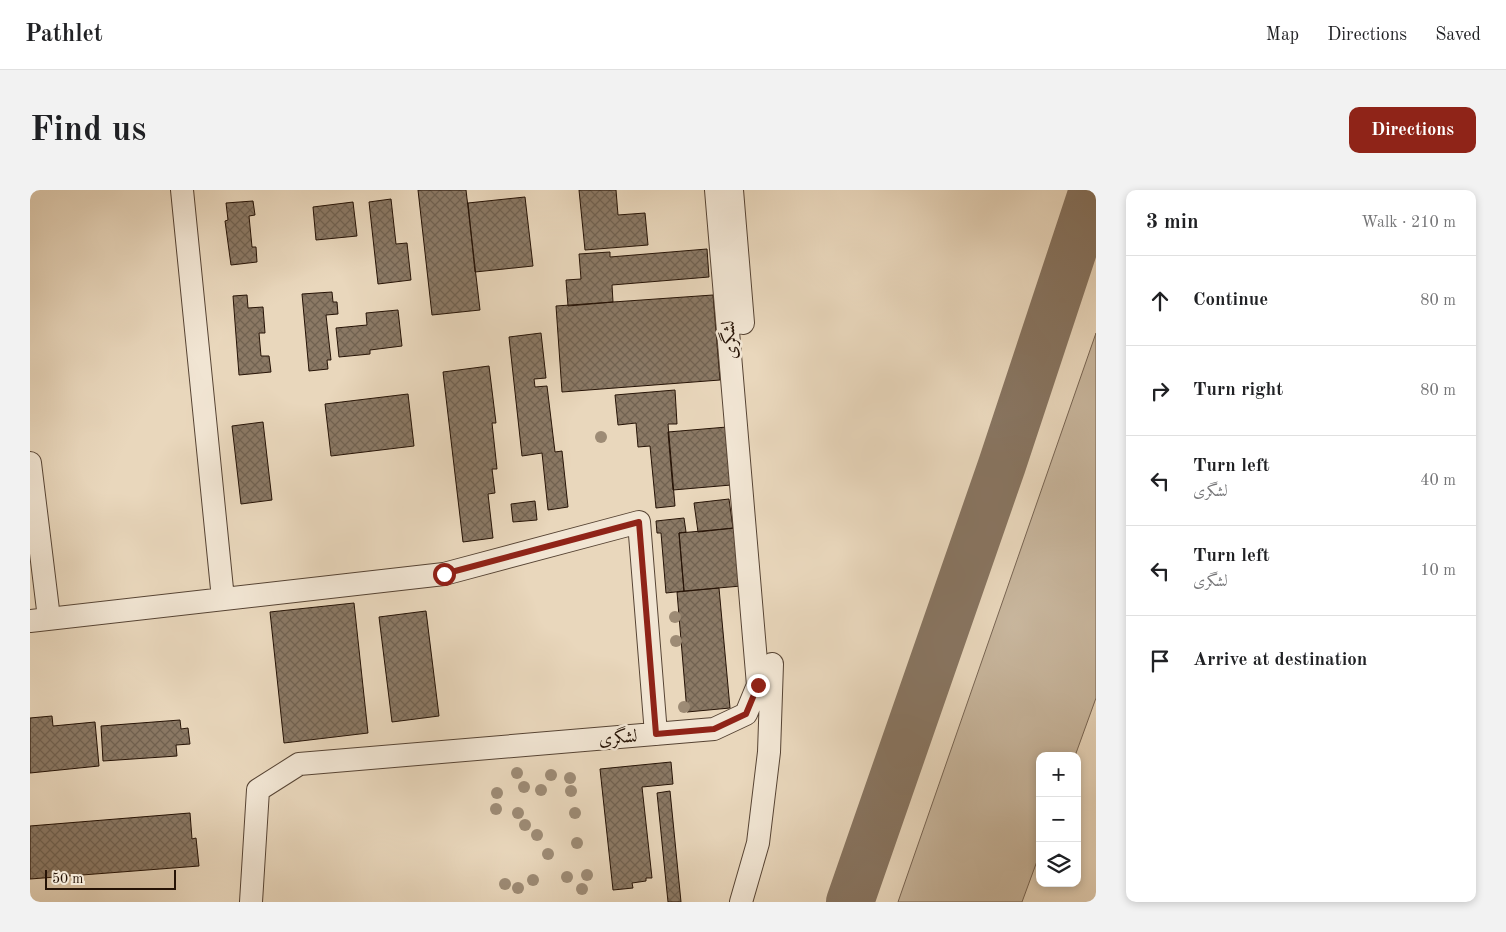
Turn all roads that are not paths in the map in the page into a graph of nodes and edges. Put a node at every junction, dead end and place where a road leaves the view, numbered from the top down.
1 (182, 190) edge
2 (716, 190) edge
3 (732, 190) edge
4 (30, 462) edge
5 (224, 599) junction
6 (39, 619) edge
7 (656, 734) junction
8 (251, 902) edge
9 (741, 902) edge

1 - 5 lane
2 - 7 lane, لشگری
3 - 9 lane, لشگری
4 - 6 lane
5 - 6 lane
5 - 7 lane
7 - 8 lane, لشگری

